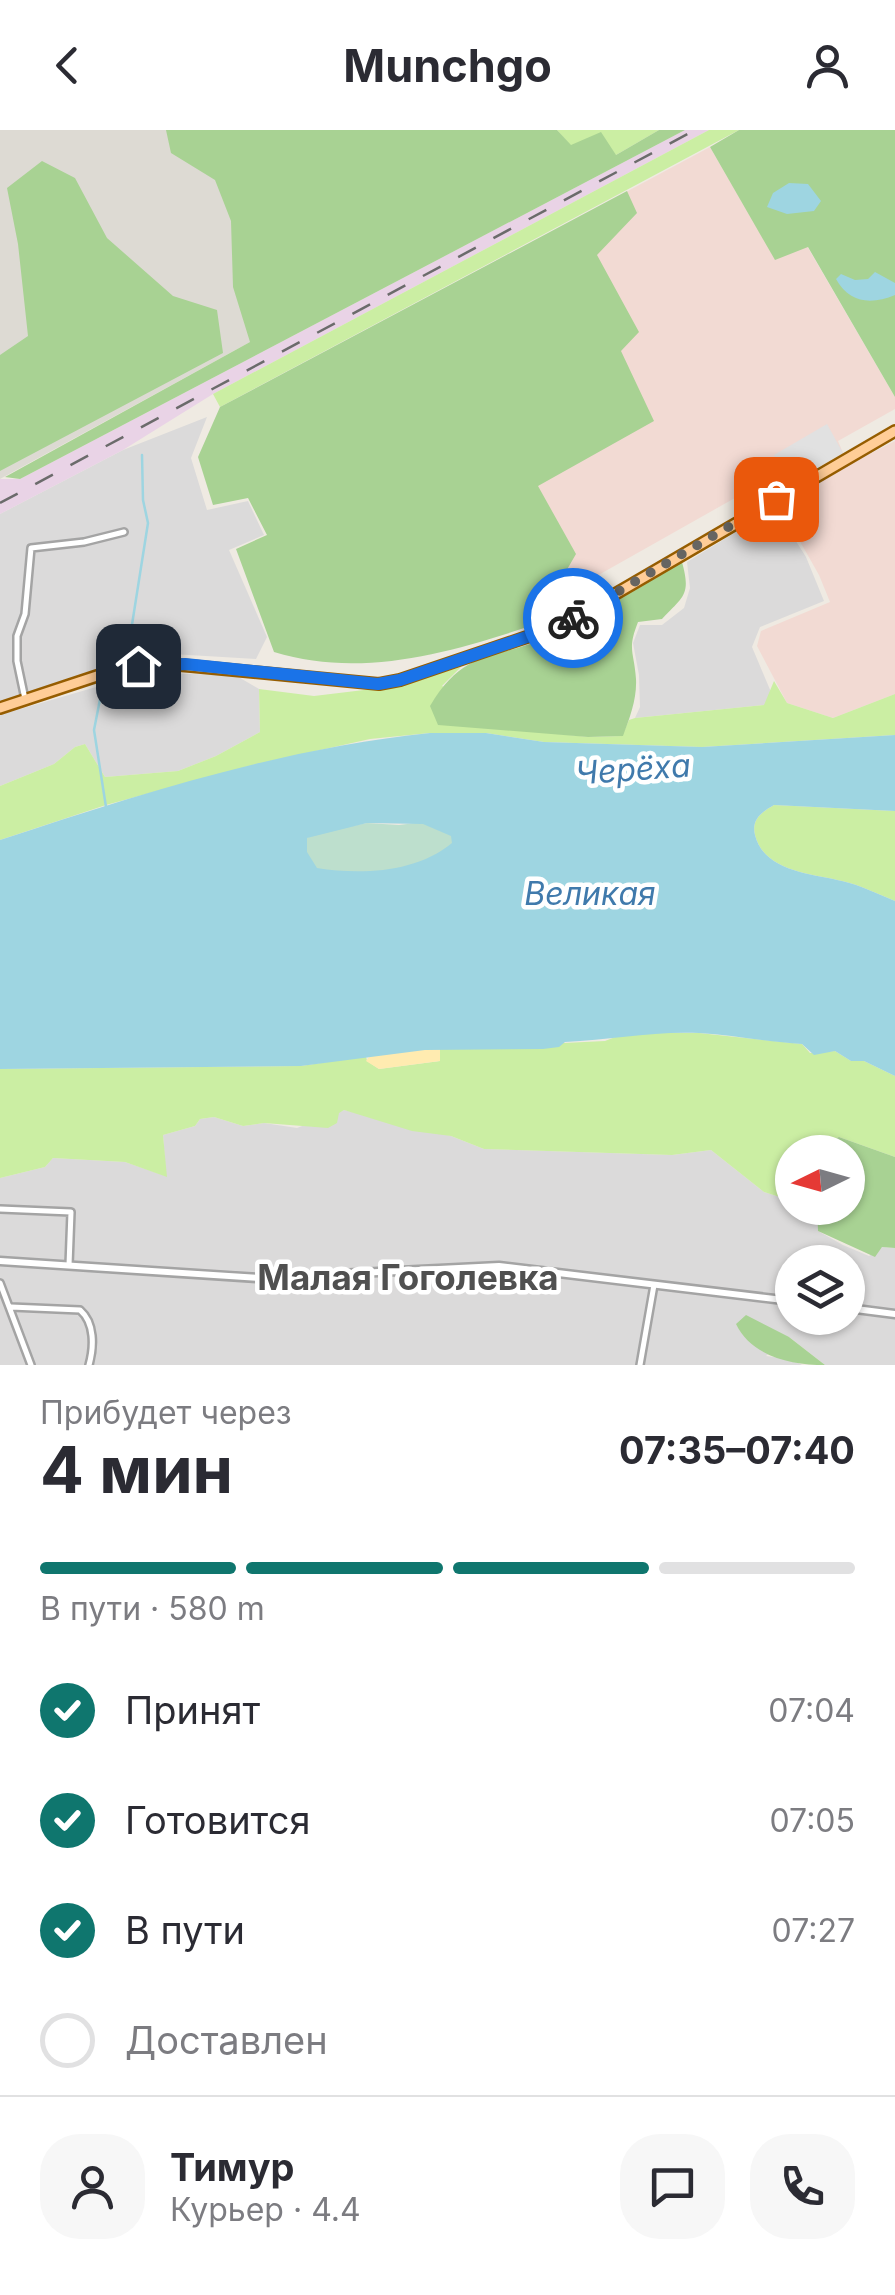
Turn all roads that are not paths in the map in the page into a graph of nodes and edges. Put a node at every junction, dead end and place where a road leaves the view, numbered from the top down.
1 (895, 431) edge
2 (124, 532) dead end
3 (25, 699) junction
4 (0, 708) edge
5 (0, 1208) edge
6 (0, 1261) edge
7 (68, 1265) junction
8 (0, 1283) edge
9 (654, 1285) junction
10 (775, 1299) edge
11 (11, 1308) junction
12 (865, 1310) edge
13 (895, 1314) edge
14 (31, 1365) edge
15 (90, 1365) edge
16 (640, 1365) edge

1 - 3 main road
2 - 3 street
3 - 4 main road
5 - 7 street
6 - 7 street
7 - 9 street
8 - 11 street
9 - 10 street
9 - 16 street
11 - 14 street
11 - 15 street
12 - 13 street

